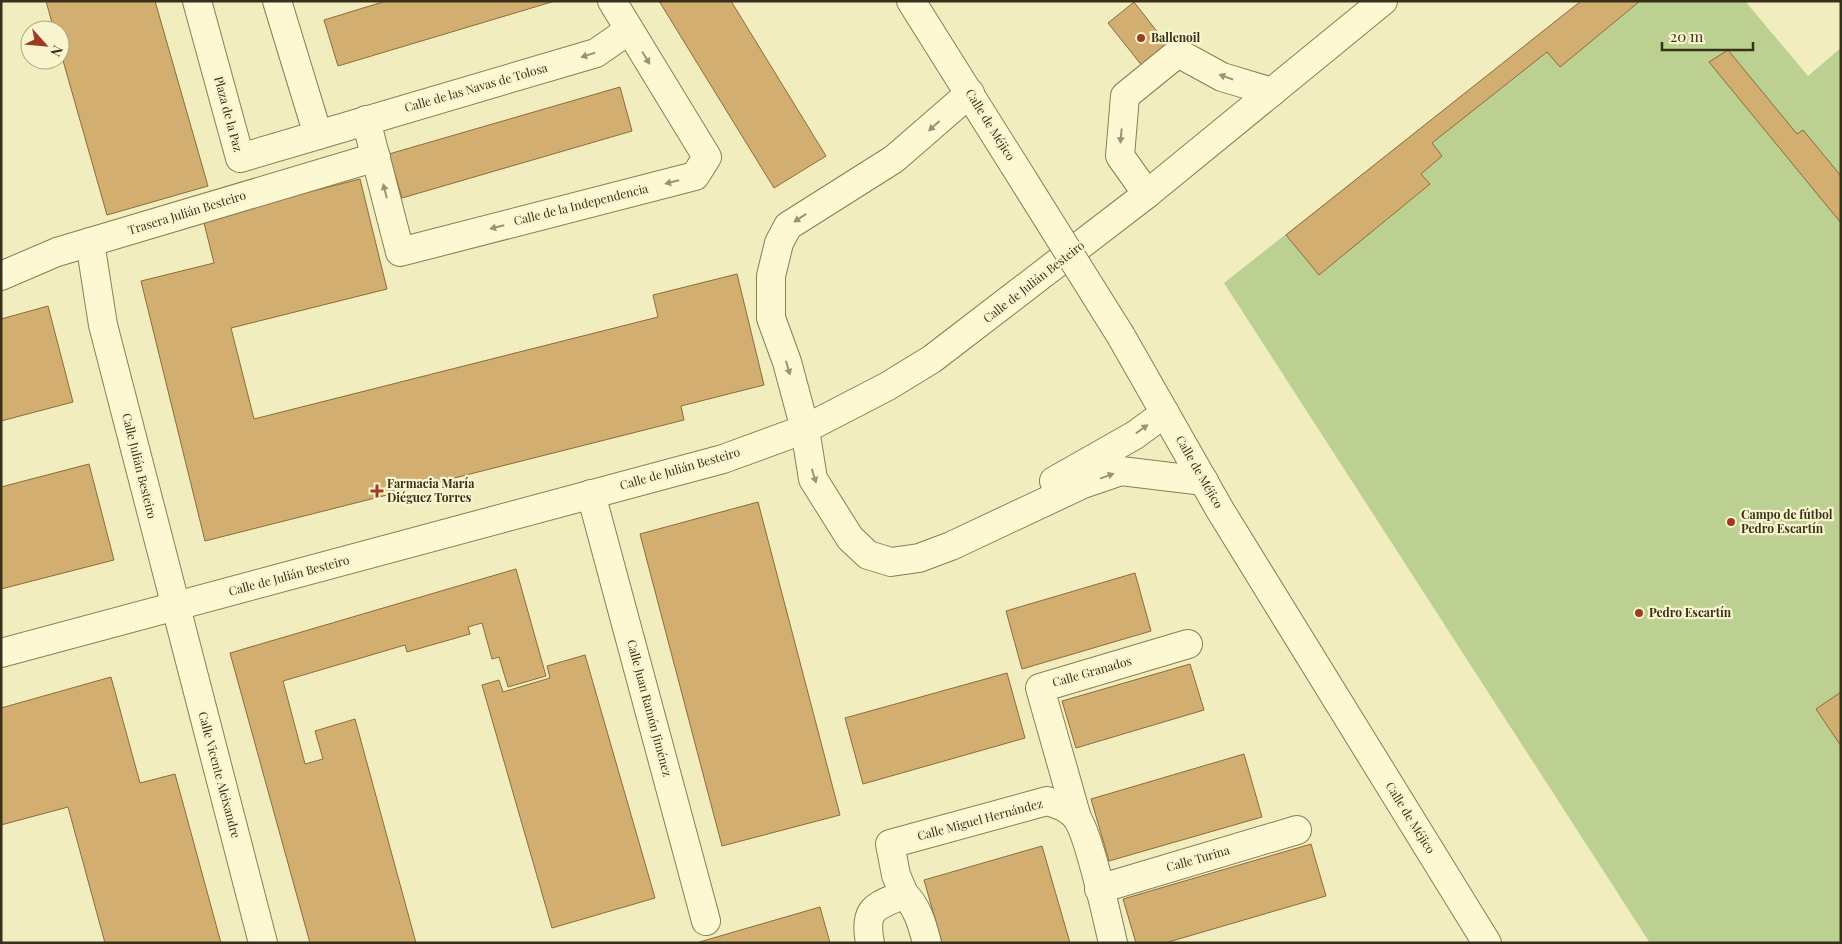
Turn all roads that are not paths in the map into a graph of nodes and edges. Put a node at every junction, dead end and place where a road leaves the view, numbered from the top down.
1 (197, 1) edge
2 (277, 1) edge
3 (612, 1) edge
4 (911, 1) edge
5 (1383, 1) edge
6 (629, 30) junction
7 (1272, 92) junction
8 (970, 93) junction
9 (366, 120) junction
10 (318, 135) junction
11 (376, 156) junction
12 (1147, 194) junction
13 (90, 242) junction
14 (1, 276) edge
15 (1165, 413) junction
16 (805, 429) junction
17 (1204, 481) junction
18 (591, 494) junction
19 (951, 546) junction
20 (174, 607) junction
21 (1188, 644) dead end
22 (1, 653) edge
23 (1078, 818) junction
24 (1297, 830) dead end
25 (1099, 889) junction
26 (904, 894) junction
27 (706, 921) dead end
28 (263, 943) edge
29 (870, 943) edge
30 (927, 943) edge
31 (1113, 943) edge
32 (1487, 943) edge

1 - 10 street, Plaza de la Paz
2 - 10 street
3 - 6 street, Calle de la Independencia
4 - 8 street, Calle de Méjico
5 - 7 street, Calle de Julián Besteiro
6 -> 9 street, Calle de las Navas de Tolosa
6 -> 11 street, Calle de la Independencia
7 - 12 street, Calle de Julián Besteiro
7 -> 12 street
8 - 15 street, Calle de Méjico, bridge
8 -> 16 street
9 - 10 street, Calle de las Navas de Tolosa
9 - 11 street, Calle de la Independencia
11 - 13 street, Trasera Julián Besteiro
12 - 16 street, Calle de Julián Besteiro
13 - 14 street, Trasera Julián Besteiro
13 - 20 street, Calle Julián Besteiro
15 - 17 street, Calle de Méjico
19 -> 15 street
16 - 18 street, Calle de Julián Besteiro
16 -> 19 street
19 -> 17 street
17 - 32 street, Calle de Méjico
18 - 20 street, Calle de Julián Besteiro
18 - 27 street, Calle Juan Ramón Jiménez
20 - 22 street, Calle de Julián Besteiro
20 - 28 street, Calle Vicente Aleixandre
21 - 23 street, Calle Granados
23 - 25 street
23 - 26 street, Calle Miguel Hernández
24 - 25 street, Calle Turina
25 - 31 street
26 - 29 street
26 - 30 street

